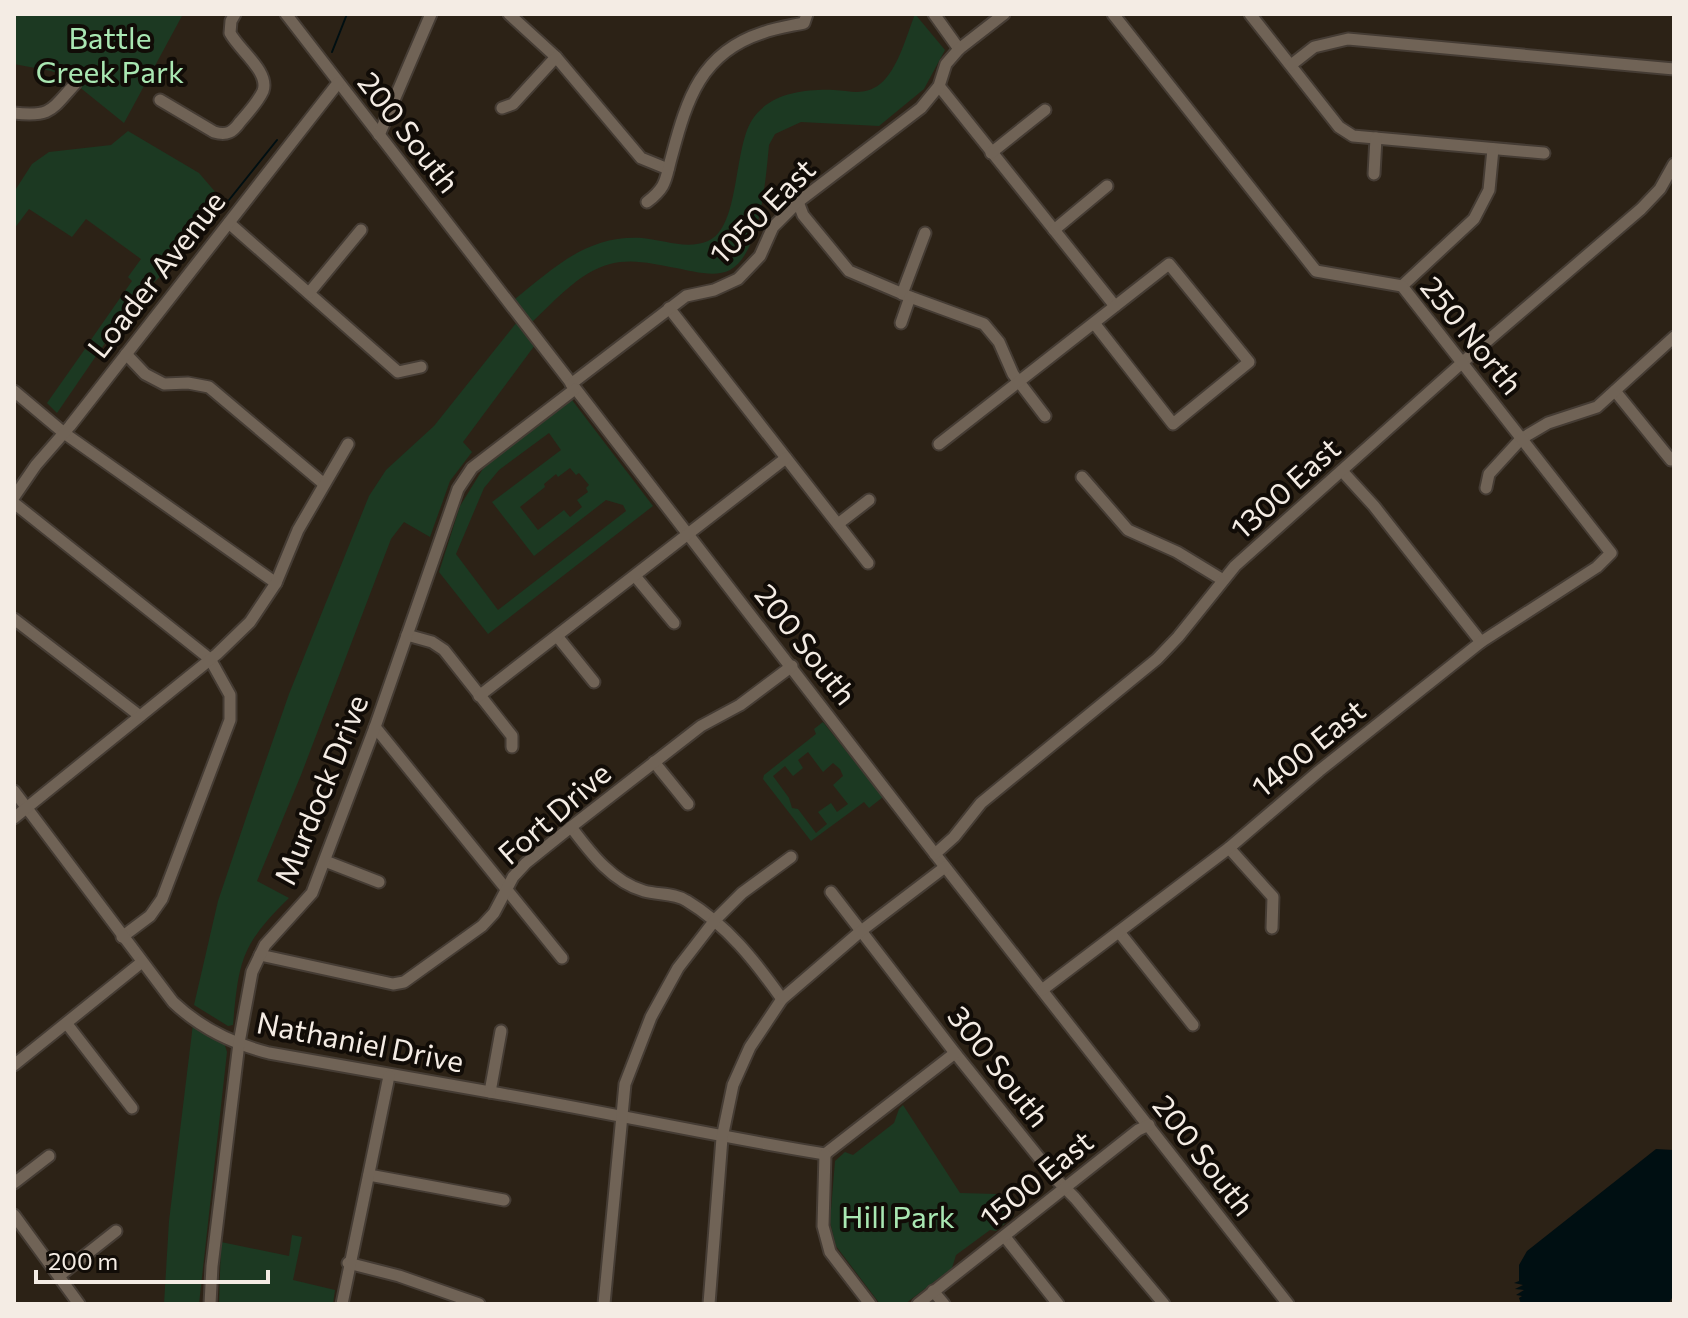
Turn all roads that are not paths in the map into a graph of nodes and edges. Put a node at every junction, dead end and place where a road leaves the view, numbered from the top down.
1 (235, 14) edge
2 (286, 14) edge
3 (431, 14) edge
4 (509, 14) edge
5 (807, 14) edge
6 (934, 14) edge
7 (1004, 14) edge
8 (1113, 14) edge
9 (1250, 14) edge
10 (959, 49) junction
11 (556, 57) junction
12 (1291, 65) junction
13 (1674, 69) edge
14 (338, 83) junction
15 (75, 84) dead end
16 (939, 86) junction
17 (160, 100) dead end
18 (502, 108) dead end
19 (1045, 110) dead end
20 (14, 113) edge
21 (379, 135) junction
22 (1376, 138) junction
23 (1493, 149) junction
24 (991, 153) junction
25 (1544, 153) dead end
26 (668, 169) junction
27 (1673, 173) edge
28 (1374, 174) dead end
29 (1107, 186) dead end
30 (647, 202) dead end
31 (798, 202) junction
32 (229, 223) junction
33 (361, 230) dead end
34 (1054, 230) junction
35 (925, 233) dead end
36 (1402, 286) junction
37 (309, 293) junction
38 (906, 296) junction
39 (1115, 306) junction
40 (669, 308) junction
41 (901, 323) dead end
42 (1094, 323) junction
43 (1674, 337) edge
44 (126, 354) junction
45 (1464, 361) junction
46 (421, 367) dead end
47 (1018, 382) junction
48 (573, 386) junction
49 (14, 391) edge
50 (1615, 391) junction
51 (1045, 416) dead end
52 (64, 433) junction
53 (1521, 439) junction
54 (348, 444) dead end
55 (939, 444) dead end
56 (786, 458) junction
57 (1671, 460) dead end
58 (1342, 471) junction
59 (1082, 477) dead end
60 (324, 484) junction
61 (1486, 488) dead end
62 (14, 497) edge
63 (869, 500) dead end
64 (14, 503) edge
65 (838, 524) junction
66 (688, 535) junction
67 (1611, 553) joint
68 (868, 563) dead end
69 (635, 576) junction
70 (1223, 580) junction
71 (276, 583) junction
72 (14, 619) edge
73 (674, 623) dead end
74 (407, 635) junction
75 (557, 636) junction
76 (1481, 642) junction
77 (210, 659) junction
78 (792, 666) junction
79 (594, 682) dead end
80 (479, 696) junction
81 (140, 716) junction
82 (375, 727) junction
83 (512, 747) dead end
84 (654, 762) junction
85 (14, 791) edge
86 (688, 804) dead end
87 (27, 808) junction
88 (14, 818) edge
89 (571, 827) junction
90 (1229, 848) junction
91 (935, 854) junction
92 (791, 857) dead end
93 (325, 861) junction
94 (945, 867) junction
95 (379, 882) dead end
96 (507, 888) junction
97 (831, 892) dead end
98 (715, 920) junction
99 (1272, 928) dead end
100 (861, 931) junction
101 (1119, 932) junction
102 (122, 937) junction
103 (260, 955) junction
104 (562, 958) dead end
105 (142, 962) junction
106 (1042, 990) junction
107 (782, 999) junction
108 (67, 1024) junction
109 (1193, 1025) dead end
110 (501, 1031) dead end
111 (239, 1043) junction
112 (955, 1053) junction
113 (14, 1065) edge
114 (389, 1076) junction
115 (490, 1092) junction
116 (132, 1108) dead end
117 (621, 1117) junction
118 (1149, 1125) junction
119 (722, 1138) junction
120 (825, 1154) junction
121 (49, 1156) dead end
122 (369, 1175) junction
123 (14, 1183) edge
124 (1066, 1189) junction
125 (504, 1200) dead end
126 (14, 1215) edge
127 (116, 1231) dead end
128 (1005, 1237) junction
129 (348, 1263) junction
130 (59, 1276) junction
131 (933, 1291) junction
132 (79, 1304) edge
133 (210, 1304) edge
134 (342, 1304) edge
135 (479, 1304) edge
136 (604, 1304) edge
137 (709, 1304) edge
138 (870, 1304) edge
139 (918, 1304) edge
140 (944, 1304) edge
141 (1058, 1304) edge
142 (1164, 1304) edge
143 (1288, 1304) edge

1 - 17 street
2 - 14 street, 200 South
3 - 21 street
4 - 11 street
5 - 26 street
6 - 10 street
7 - 10 street
8 - 36 street, 250 North
9 - 12 street
10 - 16 street, 1050 East
11 - 18 street
11 - 26 street
12 - 13 street
12 - 22 street
14 - 21 street, 200 South
14 - 32 street, Loader Avenue
15 - 20 street
16 - 24 street
16 - 31 street, 1050 East
19 - 24 street
21 - 48 street, 200 South
22 - 23 street
22 - 28 street
23 - 25 street
23 - 36 street
24 - 34 street
26 - 30 street
27 - 45 street, 1300 East
29 - 34 street
31 - 38 street
31 - 40 street, 1050 East
32 - 37 street
32 - 44 street, Loader Avenue
33 - 37 street
34 - 39 street
35 - 38 street
36 - 45 street, 250 North
37 - 46 street
38 - 41 street
38 - 47 street
39 - 42 street
39 - 42 street
40 - 48 street, 1050 East
40 - 56 street
42 - 47 street
43 - 50 street
44 - 52 street, Loader Avenue
44 - 60 street
45 - 53 street, 250 North
45 - 58 street, 1300 East
47 - 51 street
47 - 55 street
48 - 66 street, 200 South
48 - 74 street, Murdock Drive
49 - 52 street
50 - 53 street
50 - 57 street
52 - 62 street, Loader Avenue
52 - 71 street
53 - 61 street
53 - 67 street, 250 North
54 - 60 street
56 - 65 street
56 - 66 street
58 - 70 street, 1300 East
58 - 76 street
59 - 70 street
60 - 71 street
63 - 65 street
64 - 77 street
65 - 68 street
66 - 69 street
66 - 78 street, 200 South
67 - 76 street, 1400 East
69 - 73 street
69 - 75 street
70 - 91 street, 1300 East
71 - 77 street
72 - 81 street
74 - 80 street
74 - 82 street, Murdock Drive
75 - 79 street
75 - 80 street
76 - 90 street, 1400 East
77 - 81 street
77 - 102 street
78 - 84 street, Fort Drive
78 - 91 street, 200 South
80 - 83 street
81 - 87 street
82 - 93 street, Murdock Drive
82 - 96 street
84 - 86 street
84 - 89 street, Fort Drive
85 - 87 street, Nathaniel Drive
87 - 88 street
87 - 102 street, Nathaniel Drive
89 - 96 street, Fort Drive
89 - 98 street
90 - 99 street
90 - 101 street, 1400 East
91 - 94 street, 200 South
92 - 98 street
93 - 95 street
93 - 103 street, Murdock Drive
94 - 100 street
94 - 106 street, 200 South
96 - 103 street, Fort Drive
96 - 104 street
97 - 100 street, 300 South
98 - 107 street
98 - 117 street
100 - 107 street
100 - 112 street, 300 South
101 - 106 street, 1400 East
101 - 109 street
102 - 105 street, Nathaniel Drive
103 - 111 street, Murdock Drive
105 - 108 street
105 - 111 street, Nathaniel Drive
106 - 118 street, 200 South
107 - 119 street
108 - 113 street
108 - 116 street
110 - 115 street
111 - 114 street, Nathaniel Drive
111 - 133 street, Murdock Drive
112 - 120 street
112 - 124 street, 300 South
114 - 115 street, Nathaniel Drive
114 - 122 street
115 - 117 street, Nathaniel Drive
117 - 119 street, Nathaniel Drive
117 - 136 street
118 - 124 street, 1500 East
118 - 143 street, 200 South
119 - 120 street, Nathaniel Drive
119 - 137 street
120 - 138 street
121 - 123 street
122 - 125 street
122 - 129 street
124 - 128 street, 1500 East
124 - 142 street, 300 South
126 - 130 street
127 - 130 street
128 - 131 street, 1500 East
128 - 141 street
129 - 134 street
129 - 135 street
130 - 132 street
131 - 139 street, 1500 East
131 - 140 street

